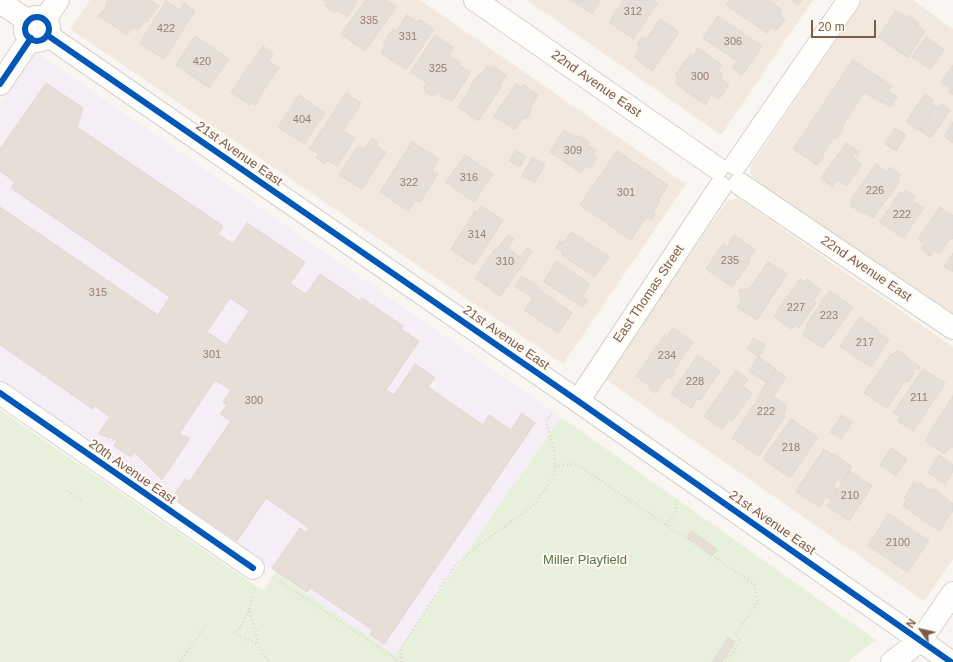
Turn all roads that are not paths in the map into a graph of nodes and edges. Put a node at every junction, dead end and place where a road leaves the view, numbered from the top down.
1 (58, 0) edge
2 (475, 0) edge
3 (849, 0) edge
4 (0, 2) edge
5 (38, 28) junction
6 (0, 84) edge
7 (728, 176) junction
8 (953, 328) edge
9 (0, 393) edge
10 (578, 401) junction
11 (260, 575) road end
12 (953, 592) edge
13 (920, 641) junction
14 (892, 662) edge
15 (951, 662) edge

1 - 5 street
2 - 7 street, 22nd Avenue East
3 - 7 street, East Thomas Street
4 - 5 street, 21st Avenue East
5 - 6 street
5 - 10 street, 21st Avenue East
7 - 8 street, 22nd Avenue East
7 - 10 street, East Thomas Street
9 - 11 street, 20th Avenue East
10 - 13 street, 21st Avenue East
12 - 13 street
13 - 14 street
13 - 15 street, 21st Avenue East

